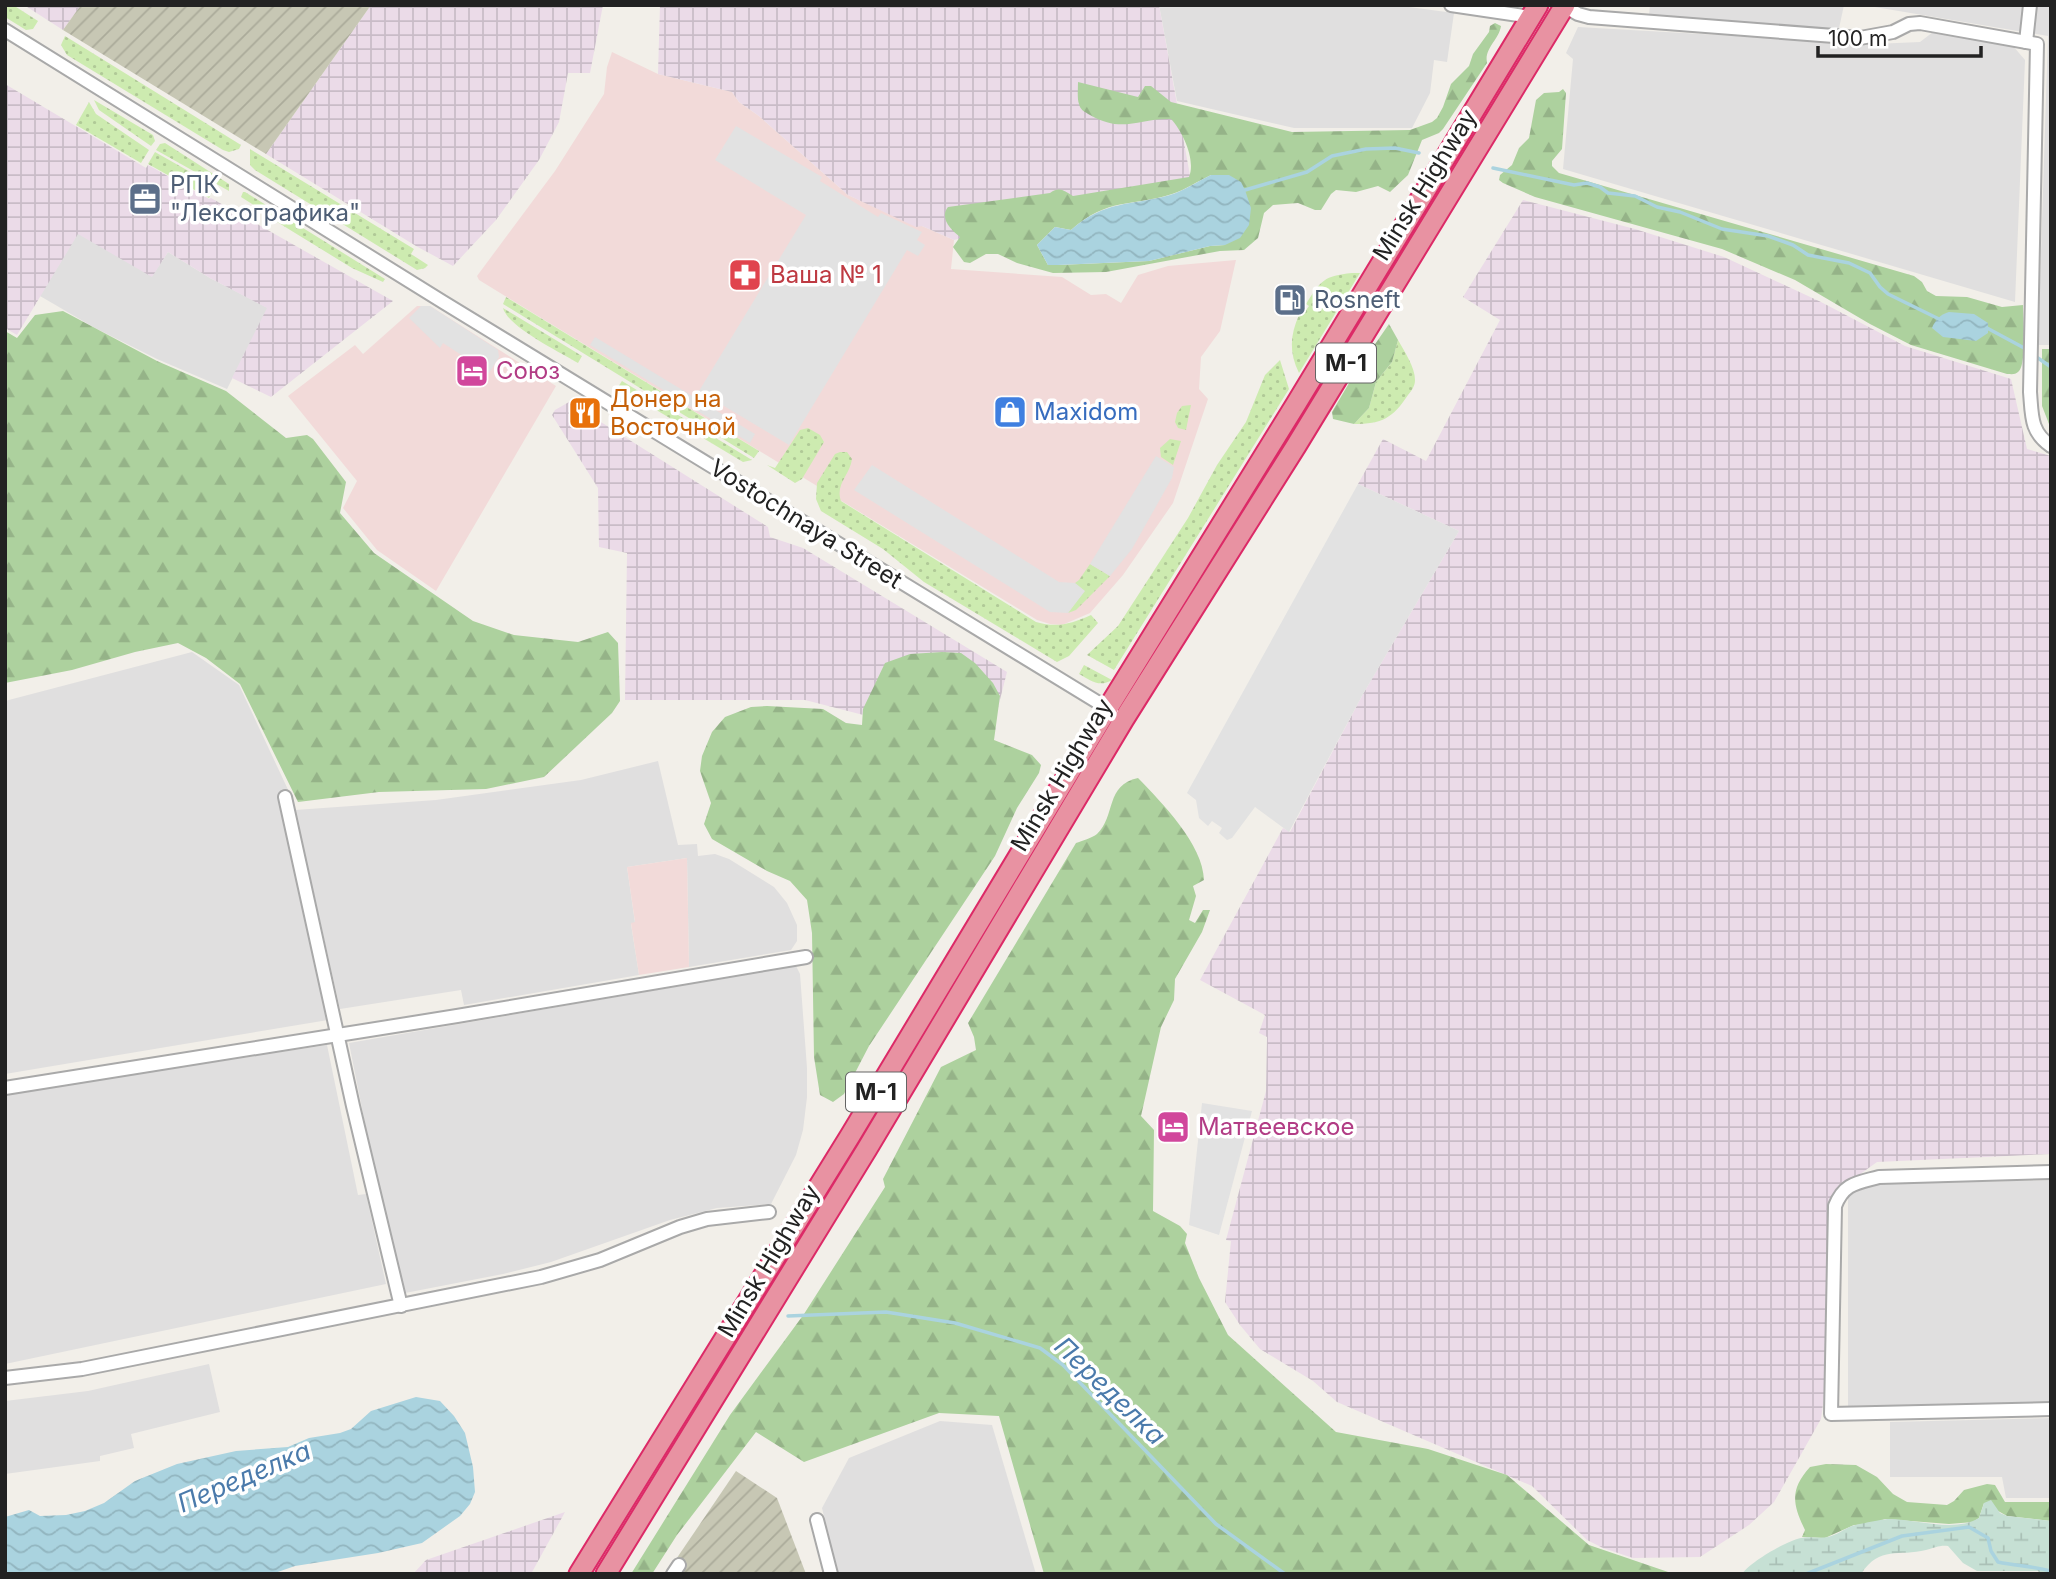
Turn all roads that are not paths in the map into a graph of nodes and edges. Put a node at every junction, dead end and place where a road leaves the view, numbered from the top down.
1 (1451, 5) edge
2 (1564, 5) edge
3 (2030, 5) edge
4 (1534, 11) edge
5 (5, 30) edge
6 (2032, 43) junction
7 (2051, 446) edge
8 (1116, 713) junction
9 (285, 797) dead end
10 (806, 957) dead end
11 (338, 1036) junction
12 (5, 1088) edge
13 (2051, 1171) edge
14 (769, 1212) dead end
15 (401, 1306) junction
16 (5, 1378) edge
17 (2051, 1409) edge
18 (817, 1520) dead end
19 (579, 1574) edge
20 (606, 1574) edge
21 (831, 1574) edge

1 - 4 street
2 - 6 street
2 - 8 highway, Minsk Highway / М-1
3 - 6 street
4 - 8 highway, Minsk Highway / М-1
5 - 8 street, Vostochnaya Street
6 - 7 street
8 - 19 highway, Minsk Highway / М-1
8 - 20 highway, Minsk Highway / М-1
9 - 11 street
10 - 11 street
11 - 12 street
11 - 15 street
13 - 17 street
14 - 15 street
15 - 16 street
18 - 21 street

